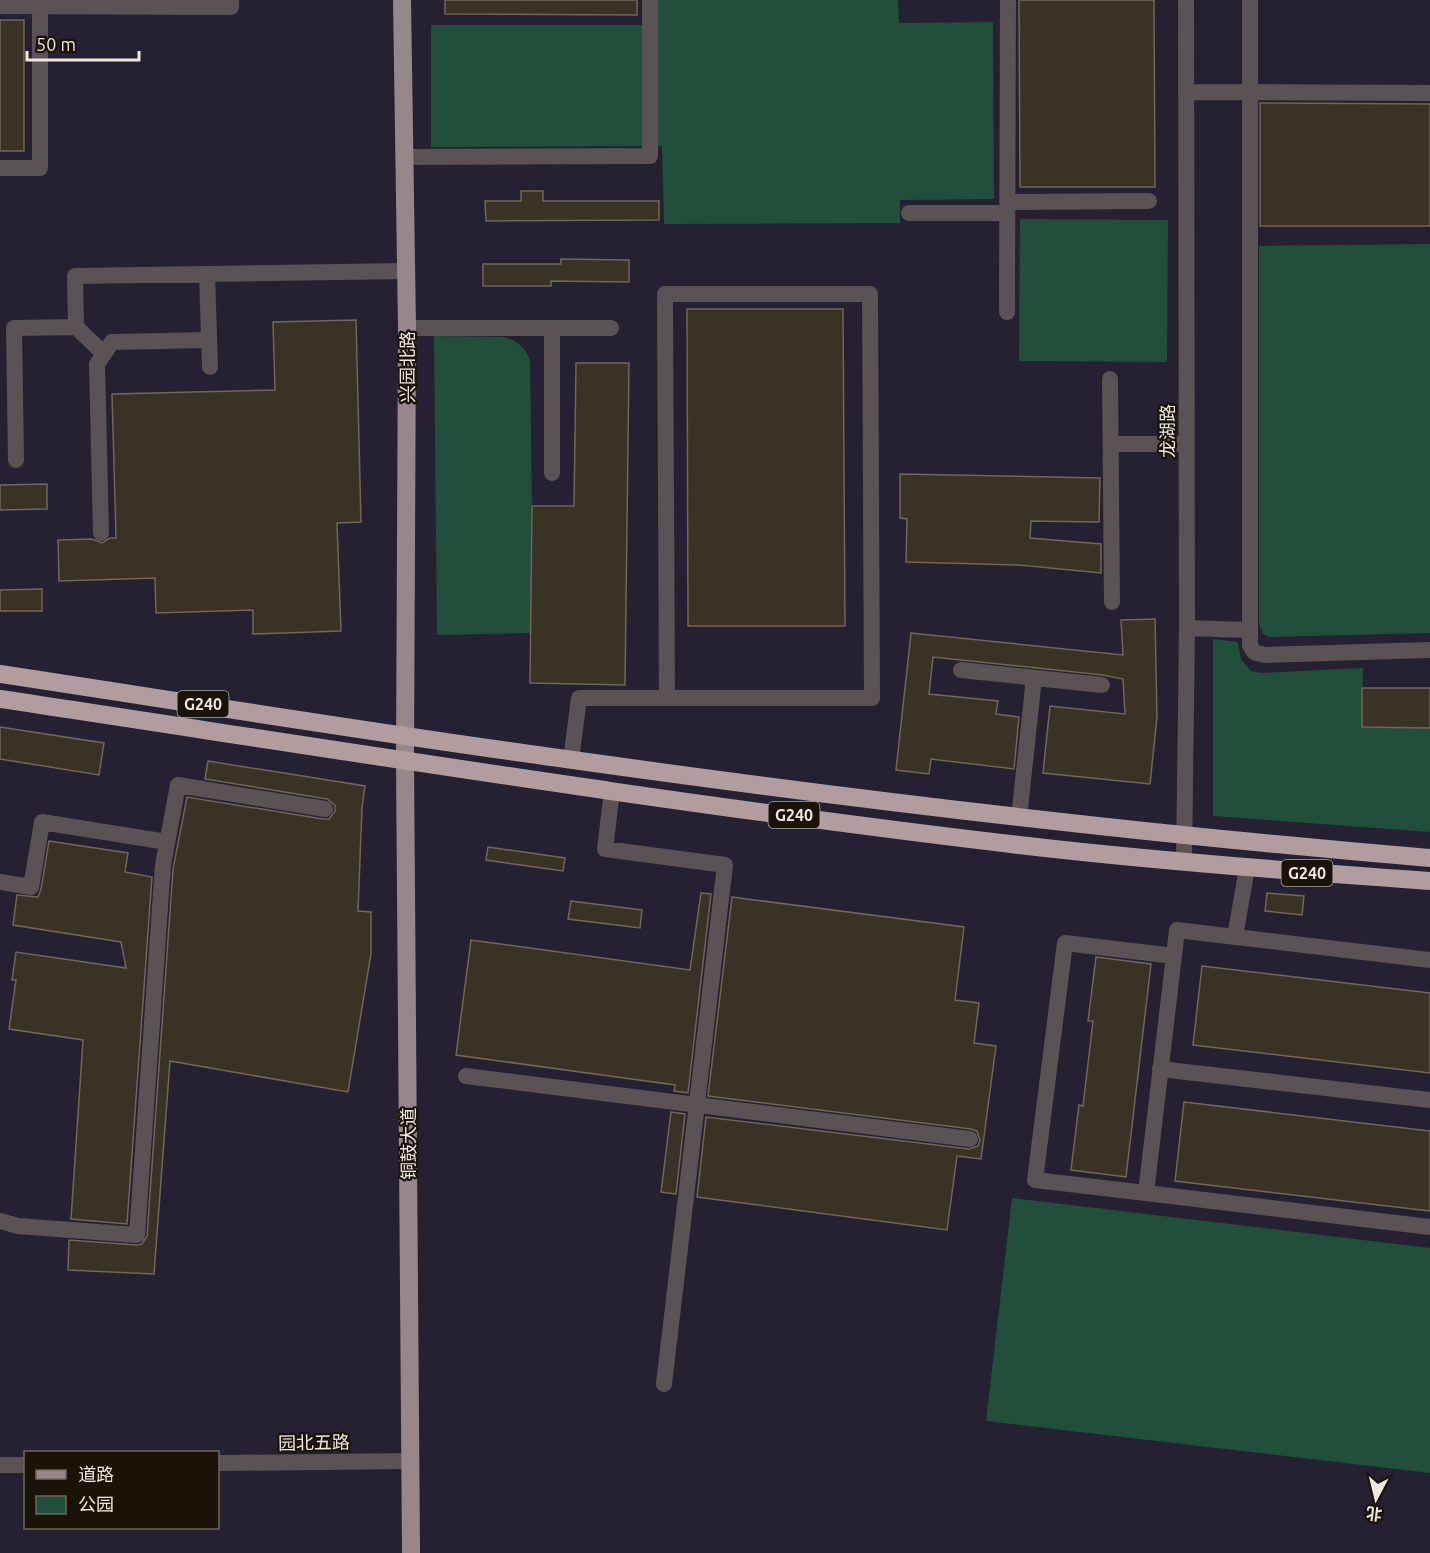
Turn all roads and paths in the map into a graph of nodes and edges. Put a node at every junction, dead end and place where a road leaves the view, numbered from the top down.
1 (231, 0) edge
2 (402, 0) edge
3 (650, 0) edge
4 (1008, 0) edge
5 (1186, 0) edge
6 (1250, 0) edge
7 (40, 3) edge
8 (0, 6) edge
9 (1187, 92) junction
10 (1250, 92) junction
11 (1430, 93) edge
12 (404, 157) junction
13 (0, 168) edge
14 (1149, 201) dead end
15 (1007, 207) junction
16 (909, 213) dead end
17 (406, 271) junction
18 (207, 274) junction
19 (1006, 312) dead end
20 (76, 327) junction
21 (407, 328) junction
22 (552, 328) junction
23 (611, 328) dead end
24 (209, 340) junction
25 (103, 353) junction
26 (210, 367) dead end
27 (1110, 379) dead end
28 (1111, 444) junction
29 (1186, 444) junction
30 (16, 460) dead end
31 (552, 473) dead end
32 (101, 532) dead end
33 (1112, 602) dead end
34 (1187, 628) junction
35 (1249, 630) junction
36 (1430, 650) edge
37 (961, 670) dead end
38 (0, 674) edge
39 (1034, 678) junction
40 (1102, 685) dead end
41 (668, 698) junction
42 (0, 699) edge
43 (405, 735) junction
44 (405, 760) junction
45 (571, 760) junction
46 (612, 791) junction
47 (325, 809) dead end
48 (1019, 818) junction
49 (1185, 836) junction
50 (167, 842) junction
51 (1430, 858) edge
52 (1184, 862) junction
53 (1247, 868) junction
54 (1430, 881) edge
55 (0, 882) edge
56 (1235, 937) junction
57 (1174, 956) junction
58 (1430, 960) edge
59 (1160, 1070) junction
60 (466, 1076) dead end
61 (1430, 1100) edge
62 (697, 1105) junction
63 (970, 1139) dead end
64 (1146, 1193) junction
65 (0, 1221) edge
66 (1430, 1227) edge
67 (664, 1384) dead end
68 (411, 1461) junction
69 (219, 1463) edge
70 (24, 1464) edge
71 (0, 1465) edge
72 (411, 1553) edge

1 - 7 street
2 - 12 main road, 兴园北路
3 - 12 street
4 - 15 street
5 - 9 street, 龙湖路
6 - 10 street
7 - 8 street
7 - 13 street
9 - 10 street
9 - 29 street, 龙湖路
10 - 11 street
10 - 35 street
12 - 17 main road, 兴园北路
14 - 15 street
15 - 16 street
15 - 19 street
17 - 18 street
17 - 21 main road, 兴园北路
18 - 20 street
18 - 24 street
20 - 25 street
20 - 30 street
21 - 22 street
21 - 43 main road, 兴园北路
22 - 23 street
22 - 31 street
24 - 25 street
24 - 26 street
25 - 32 street
27 - 28 street
28 - 29 street
28 - 33 street
29 - 34 street, 龙湖路
34 - 35 street
34 - 49 street, 龙湖路
35 - 36 street
37 - 39 street
38 - 43 highway, G240
39 - 40 street
39 - 48 street
41 - 41 street
41 - 45 street
42 - 44 highway, G240
43 - 44 main road, 铜鼓大道
43 - 45 highway, G240
44 - 46 highway, G240
44 - 68 main road, 铜鼓大道
45 - 48 highway, G240
46 - 52 highway, G240
46 - 62 street
47 - 50 street
48 - 49 highway, G240
49 - 51 highway, G240
49 - 52 street, 龙湖路
50 - 55 street
50 - 65 street
52 - 53 highway, G240
53 - 54 highway, G240
53 - 56 street
56 - 57 street
56 - 58 street
57 - 59 street
57 - 64 street
59 - 61 street
59 - 64 street
60 - 62 street
62 - 63 street
62 - 67 street
64 - 66 street
68 - 69 street, 园北五路
68 - 72 main road, 铜鼓大道
70 - 71 street

